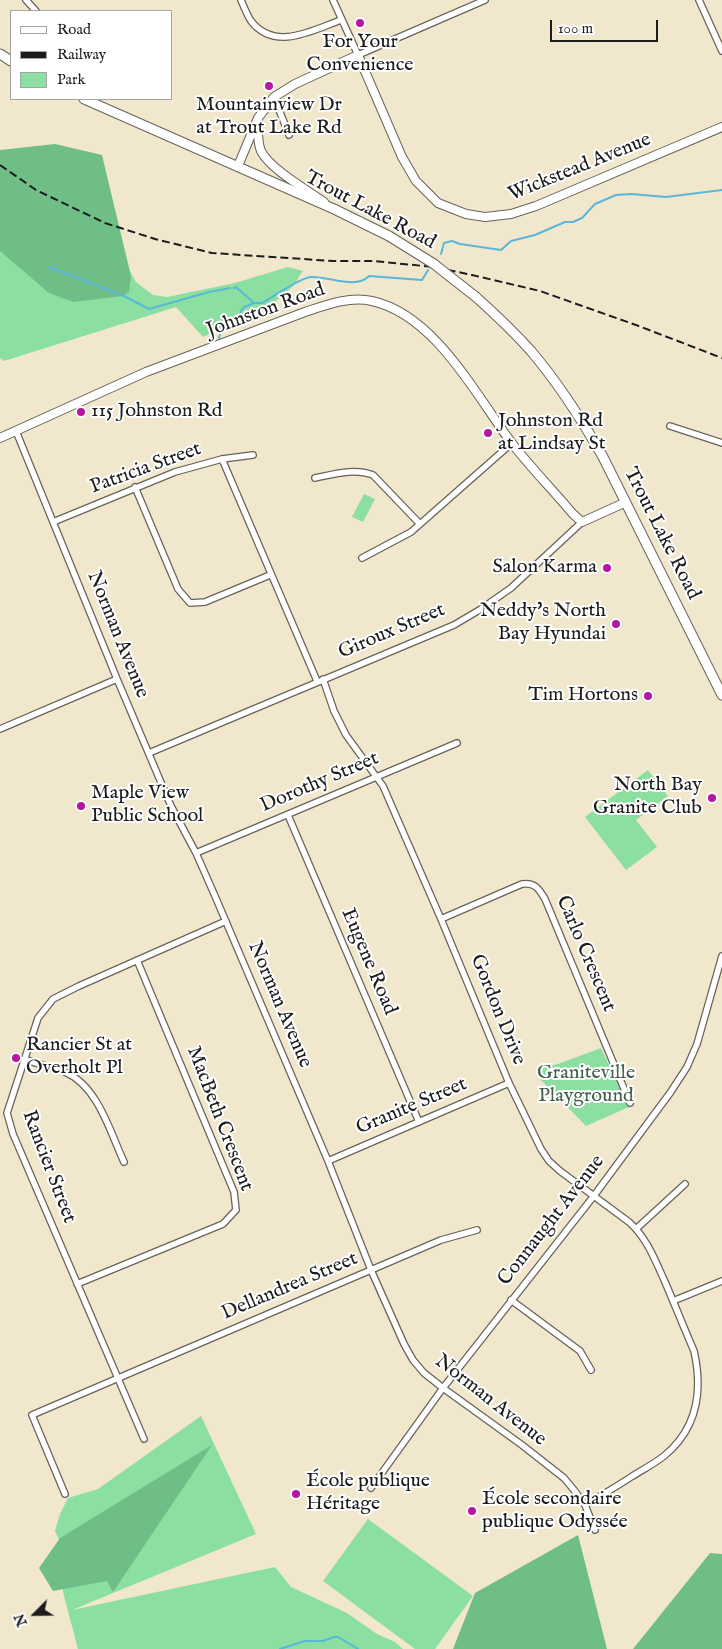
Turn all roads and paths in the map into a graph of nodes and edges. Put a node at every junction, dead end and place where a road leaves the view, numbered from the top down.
1 (26, 0) edge
2 (241, 0) edge
3 (333, 0) edge
4 (485, 0) edge
5 (699, 0) edge
6 (35, 10) edge
7 (341, 20) junction
8 (722, 52) edge
9 (358, 55) junction
10 (274, 97) junction
11 (86, 100) edge
12 (258, 118) junction
13 (722, 127) edge
14 (289, 135) dead end
15 (238, 166) junction
16 (334, 209) junction
17 (670, 426) dead end
18 (16, 431) junction
19 (0, 438) edge
20 (512, 443) junction
21 (722, 443) edge
22 (253, 456) dead end
23 (222, 459) junction
24 (315, 478) dead end
25 (136, 487) junction
26 (624, 503) junction
27 (53, 522) junction
28 (582, 522) junction
29 (420, 524) junction
30 (362, 558) dead end
31 (270, 575) junction
32 (116, 679) junction
33 (320, 680) junction
34 (722, 696) edge
35 (0, 729) edge
36 (457, 743) dead end
37 (149, 752) junction
38 (376, 776) junction
39 (288, 814) junction
40 (196, 852) junction
41 (441, 918) junction
42 (226, 921) junction
43 (722, 956) edge
44 (138, 960) junction
45 (24, 1059) junction
46 (509, 1083) junction
47 (630, 1103) dead end
48 (7, 1113) junction
49 (0, 1116) edge
50 (419, 1122) junction
51 (328, 1161) junction
52 (124, 1162) dead end
53 (685, 1184) dead end
54 (593, 1197) junction
55 (636, 1228) junction
56 (477, 1230) dead end
57 (371, 1270) junction
58 (722, 1281) edge
59 (77, 1284) junction
60 (511, 1300) junction
61 (673, 1301) junction
62 (591, 1370) dead end
63 (119, 1379) junction
64 (443, 1388) junction
65 (144, 1439) dead end
66 (371, 1488) dead end
67 (65, 1494) dead end
68 (585, 1505) junction
69 (595, 1530) dead end

1 - 6 street
2 - 7 street
3 - 7 street, Wickstead Avenue
4 - 9 street
5 - 8 street
7 - 9 street, Wickstead Avenue
9 - 10 street
9 - 13 street, Wickstead Avenue
10 - 12 street
10 - 14 street
11 - 15 main road, Trout Lake Road
12 - 15 street
12 - 16 street
15 - 16 main road, Trout Lake Road
16 - 26 main road, Trout Lake Road, bridge
17 - 21 street
18 - 19 street, Johnston Road
18 - 20 street, Johnston Road
18 - 27 street, Norman Avenue
20 - 28 street, Johnston Road
20 - 29 street
22 - 23 street, Patricia Street
23 - 25 street, Patricia Street
23 - 31 street, Gordon Drive
24 - 29 street
25 - 27 street, Patricia Street
25 - 31 street
26 - 28 street, Giroux Street
26 - 34 main road, Trout Lake Road
27 - 32 street, Norman Avenue
28 - 33 street, Giroux Street
29 - 30 street
31 - 33 street, Gordon Drive
32 - 35 street
32 - 37 street, Norman Avenue
33 - 37 street, Giroux Street
33 - 38 street, Gordon Drive
36 - 38 street, Dorothy Street
37 - 40 street, Norman Avenue
38 - 39 street, Dorothy Street
38 - 41 street, Gordon Drive
39 - 40 street, Dorothy Street
39 - 50 street, Eugene Road
40 - 42 street, Norman Avenue
41 - 46 street, Gordon Drive
41 - 47 street, Carlo Crescent
42 - 44 street, Rancier Street
42 - 51 street, Norman Avenue
43 - 54 street, Connaught Avenue
44 - 45 street, Rancier Street
44 - 59 street, MacBeth Crescent
45 - 48 street, Rancier Street
45 - 52 street
46 - 50 street, Granite Street
46 - 54 street, Gordon Drive
48 - 49 street
48 - 59 street, Rancier Street
50 - 51 street, Granite Street
51 - 57 street, Norman Avenue
53 - 55 street
54 - 55 street, Gordon Drive
54 - 60 street, Connaught Avenue
55 - 61 street, Gordon Drive
56 - 57 street, Dellandrea Street
57 - 63 street, Dellandrea Street
57 - 64 street, Norman Avenue
58 - 61 street
59 - 63 street, Rancier Street
60 - 62 street
60 - 64 street, Connaught Avenue
61 - 68 street, Gordon Drive
63 - 65 street, Rancier Street
63 - 67 street, Dellandrea Street
64 - 66 street, Connaught Avenue
64 - 68 street, Norman Avenue
68 - 69 street, Norman Avenue

